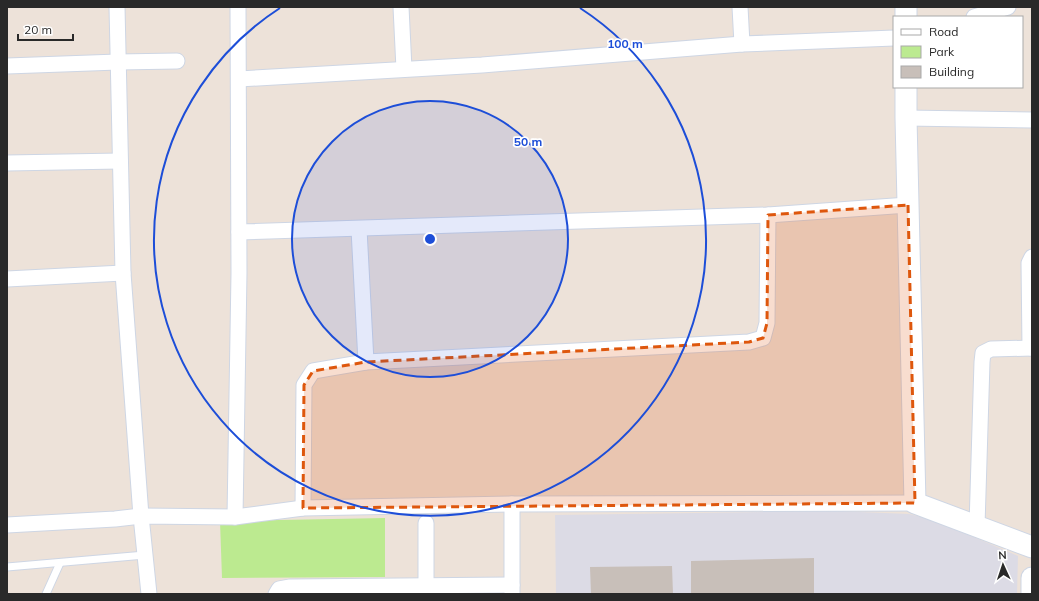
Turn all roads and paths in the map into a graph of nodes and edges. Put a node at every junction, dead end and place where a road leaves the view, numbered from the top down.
1 (117, 7) edge
2 (238, 7) edge
3 (401, 7) edge
4 (740, 7) edge
5 (1008, 7) edge
6 (977, 16) edge
7 (893, 38) edge
8 (742, 44) junction
9 (177, 61) dead end
10 (118, 62) junction
11 (7, 66) edge
12 (404, 69) junction
13 (239, 79) junction
14 (906, 88) edge
15 (906, 118) junction
16 (1032, 120) edge
17 (120, 161) junction
18 (7, 163) edge
19 (908, 205) junction
20 (768, 215) junction
21 (360, 229) junction
22 (239, 232) junction
23 (1032, 257) edge
24 (123, 273) junction
25 (7, 279) edge
26 (1031, 348) edge
27 (366, 362) junction
28 (915, 503) junction
29 (512, 504) junction
30 (303, 508) junction
31 (141, 516) junction
32 (235, 517) junction
33 (426, 523) dead end
34 (7, 525) edge
35 (977, 526) junction
36 (1032, 547) edge
37 (145, 555) junction
38 (60, 562) junction
39 (7, 567) edge
40 (1032, 578) edge
41 (426, 586) junction
42 (512, 590) edge
43 (46, 594) edge
44 (149, 594) edge
45 (276, 594) edge
46 (1032, 594) edge

1 - 10 street
2 - 13 street
3 - 12 street
4 - 8 street
5 - 6 street
7 - 8 street
8 - 12 street
9 - 10 street
10 - 11 street
10 - 17 street
12 - 13 street
13 - 22 street
14 - 15 street
15 - 16 street
15 - 19 street
17 - 18 street
17 - 24 street
19 - 20 street
19 - 28 street
20 - 21 street
20 - 27 street
21 - 22 street
21 - 27 street
22 - 32 street
23 - 26 street
24 - 25 street
24 - 31 street
26 - 35 street
27 - 30 street
28 - 29 street
28 - 35 street
29 - 30 street
29 - 42 street
30 - 32 street
31 - 32 street
31 - 34 street
31 - 37 street
33 - 41 street
35 - 36 street
37 - 38 lane
37 - 44 street
38 - 39 lane
38 - 43 lane
40 - 46 street
41 - 42 street
41 - 45 street

